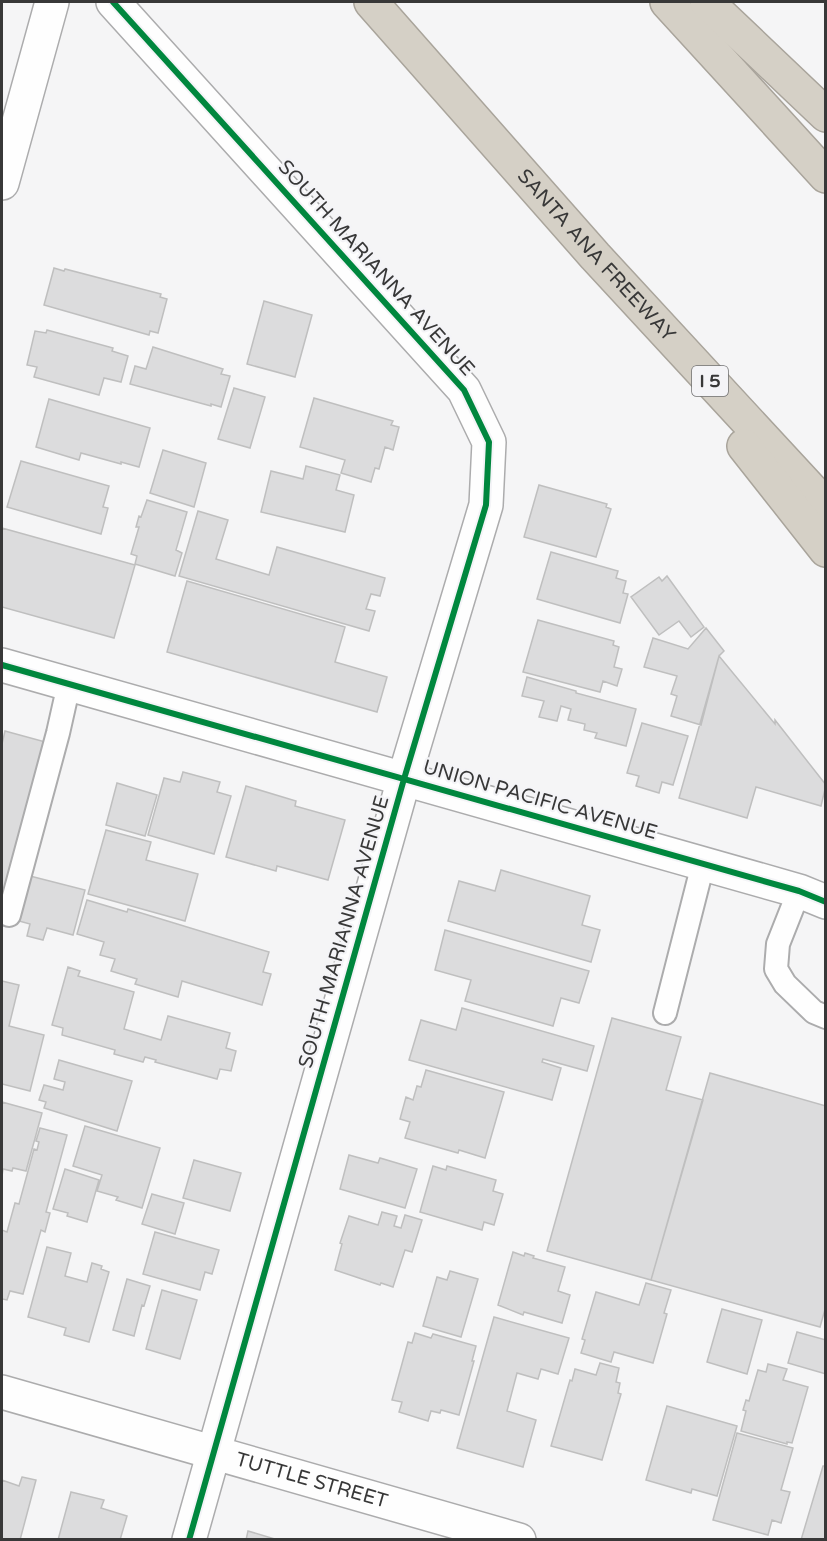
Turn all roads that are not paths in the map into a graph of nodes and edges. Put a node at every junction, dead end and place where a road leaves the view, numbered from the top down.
1 (52, 2) edge
2 (113, 2) edge
3 (371, 2) edge
4 (667, 2) edge
5 (707, 2) edge
6 (825, 115) edge
7 (7, 144) edge
8 (825, 177) edge
9 (2, 183) edge
10 (595, 256) junction
11 (825, 506) edge
12 (825, 550) edge
13 (2, 664) edge
14 (69, 684) junction
15 (404, 779) junction
16 (703, 864) junction
17 (812, 896) edge
18 (9, 915) dead end
19 (665, 1013) dead end
20 (825, 1017) edge
21 (2, 1392) edge
22 (214, 1453) junction
23 (189, 1539) edge
24 (519, 1539) edge

1 - 7 street
2 - 15 street, SOUTH MARIANNA AVENUE
3 - 10 highway, SANTA ANA FREEWAY / I 5
4 - 8 highway
5 - 6 highway
7 - 9 street
10 - 11 highway, SANTA ANA FREEWAY / I 5
10 - 12 highway
13 - 14 street, UNION PACIFIC AVENUE
14 - 15 street, UNION PACIFIC AVENUE
14 - 18 lane
15 - 16 street, UNION PACIFIC AVENUE
15 - 22 street, SOUTH MARIANNA AVENUE
16 - 17 street, UNION PACIFIC AVENUE
16 - 19 lane
17 - 20 lane
21 - 22 street, TUTTLE STREET
22 - 23 street, SOUTH MARIANNA AVENUE
22 - 24 street, TUTTLE STREET

